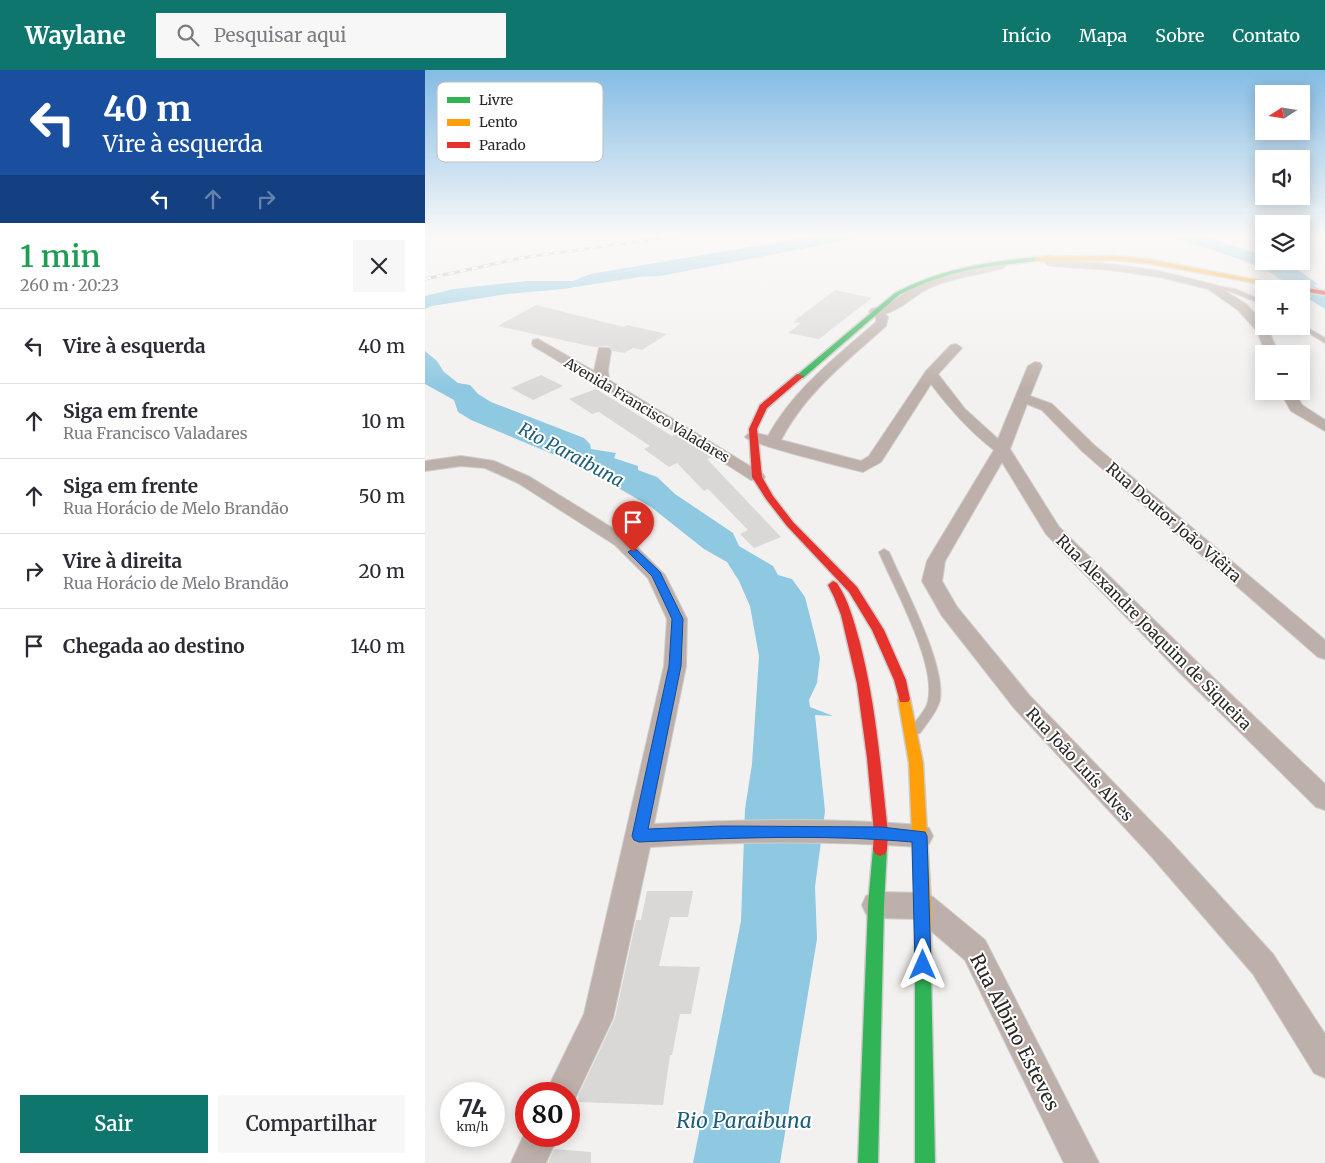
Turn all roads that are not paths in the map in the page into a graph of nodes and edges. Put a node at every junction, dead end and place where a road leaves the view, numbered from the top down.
1 (917, 286) edge
2 (1208, 286) edge
3 (1212, 287) junction
4 (1310, 290) edge
5 (1325, 293) edge
6 (1255, 299) edge
7 (875, 312) junction
8 (1310, 332) edge
9 (1325, 341) edge
10 (538, 343) dead end
11 (1269, 345) edge
12 (956, 348) dead end
13 (604, 351) dead end
14 (1035, 366) dead end
15 (931, 374) junction
16 (603, 382) junction
17 (1021, 400) junction
18 (1292, 400) edge
19 (1325, 426) edge
20 (753, 437) junction
21 (772, 443) junction
22 (1002, 449) junction
23 (425, 466) edge
24 (757, 477) junction
25 (803, 537) junction
26 (884, 552) dead end
27 (1325, 652) edge
28 (911, 738) junction
29 (1325, 800) edge
30 (881, 833) junction
31 (639, 836) junction
32 (920, 836) junction
33 (876, 905) junction
34 (923, 906) junction
35 (1325, 1062) edge
36 (567, 1082) edge
37 (536, 1147) edge
38 (528, 1163) edge
39 (868, 1163) edge
40 (925, 1163) edge
41 (1082, 1163) edge

1 - 7 highway
2 - 3 street
3 - 6 lane
3 - 11 street
4 - 5 highway
7 - 20 highway
7 - 21 street
8 - 9 lane
10 - 16 street, Avenida Francisco Valadares
12 - 15 street
13 - 16 street
14 - 17 street, Rua João Luís Alves
15 - 21 street
15 - 22 street
16 - 24 street, Avenida Francisco Valadares
17 - 22 street, Rua João Luís Alves
17 - 27 street, Rua Doutor João Viêira
18 - 19 street
20 - 21 street
20 - 24 highway
22 - 29 street, Rua Alexandre Joaquim de Siqueira
22 - 35 street, Rua João Luís Alves
23 - 31 street
24 - 25 highway
25 - 28 highway
25 - 30 highway
26 - 28 lane
28 - 32 highway
30 - 31 street
30 - 32 street
30 - 33 highway
31 - 36 street
32 - 34 highway
33 - 34 street
33 - 39 highway
34 - 40 highway
34 - 41 street, Rua Albino Esteves
37 - 38 street

